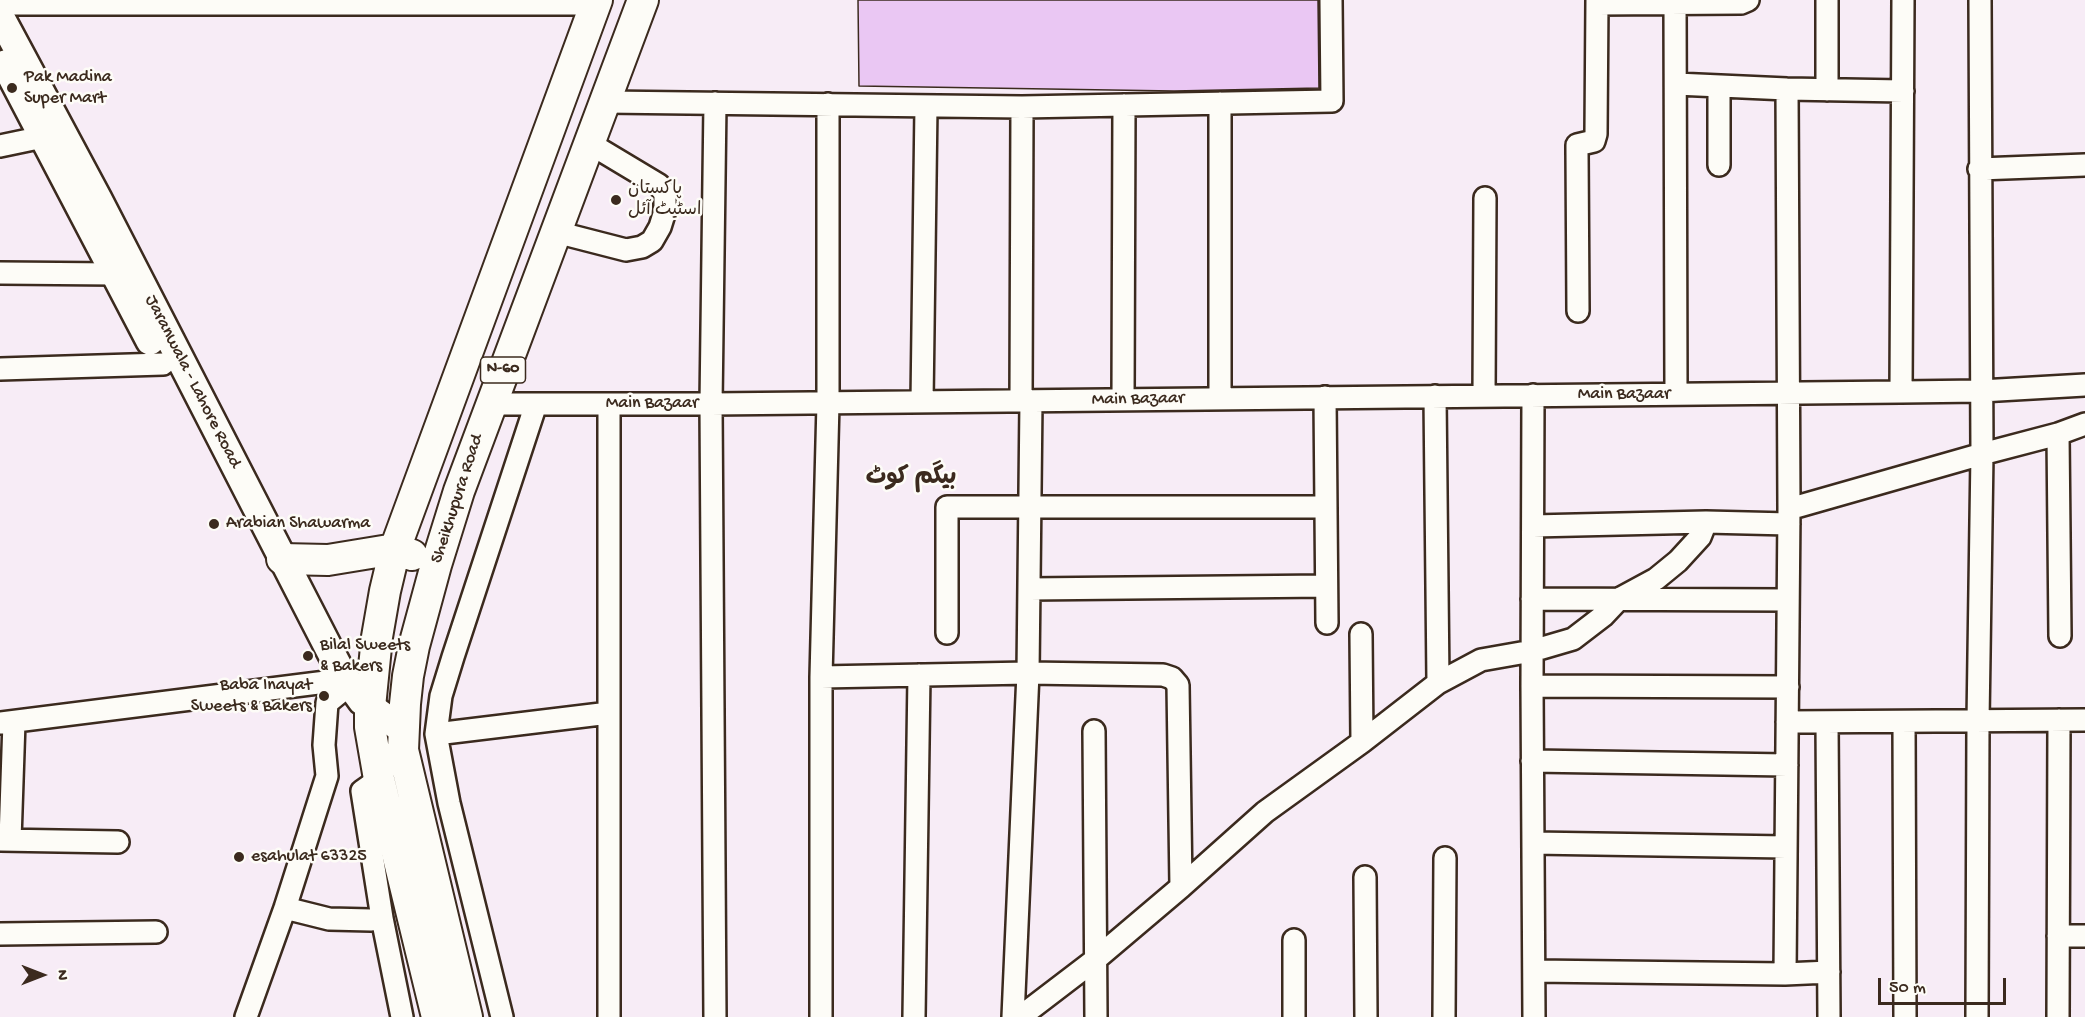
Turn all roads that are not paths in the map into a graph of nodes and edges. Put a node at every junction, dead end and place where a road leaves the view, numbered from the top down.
1 (643, 0) edge
2 (1332, 0) edge
3 (1748, 0) edge
4 (1827, 0) edge
5 (1903, 0) edge
6 (1980, 0) edge
7 (256, 2) edge
8 (596, 2) edge
9 (1597, 2) edge
10 (1675, 2) edge
11 (0, 4) edge
12 (0, 16) edge
13 (0, 55) edge
14 (1676, 84) junction
15 (1719, 86) junction
16 (1787, 89) junction
17 (1827, 90) junction
18 (1903, 91) junction
19 (605, 102) junction
20 (715, 103) junction
21 (1220, 103) junction
22 (828, 104) junction
23 (1124, 105) junction
24 (926, 106) junction
25 (1022, 107) junction
26 (43, 137) junction
27 (589, 143) junction
28 (0, 146) edge
29 (1719, 165) dead end
30 (2085, 165) edge
31 (1979, 169) junction
32 (1485, 198) dead end
33 (90, 204) junction
34 (556, 232) junction
35 (0, 273) edge
36 (115, 274) junction
37 (1578, 311) dead end
38 (163, 364) junction
39 (0, 369) edge
40 (2085, 385) edge
41 (1981, 391) junction
42 (1901, 392) junction
43 (1787, 393) junction
44 (1676, 394) junction
45 (1533, 395) junction
46 (1435, 396) junction
47 (1484, 396) junction
48 (1325, 398) junction
49 (1220, 399) junction
50 (1124, 400) junction
51 (1026, 401) junction
52 (922, 402) junction
53 (828, 403) junction
54 (491, 404) junction
55 (536, 404) junction
56 (609, 404) junction
57 (711, 404) junction
58 (2085, 424) edge
59 (2058, 434) junction
60 (1982, 454) junction
61 (1030, 507) junction
62 (1326, 507) junction
63 (1789, 517) junction
64 (1706, 522) junction
65 (1533, 526) junction
66 (395, 549) junction
67 (282, 559) junction
68 (436, 565) junction
69 (1326, 586) junction
70 (1029, 589) junction
71 (1532, 599) junction
72 (1619, 599) junction
73 (1788, 600) junction
74 (1327, 623) dead end
75 (947, 633) dead end
76 (1361, 633) dead end
77 (2060, 636) dead end
78 (1532, 651) junction
79 (1028, 673) junction
80 (919, 675) junction
81 (821, 676) junction
82 (1438, 683) junction
83 (338, 684) junction
84 (1532, 686) junction
85 (1788, 687) junction
86 (609, 713) junction
87 (370, 717) junction
88 (2059, 720) junction
89 (2085, 720) edge
90 (1978, 721) junction
91 (7, 722) edge
92 (1787, 722) junction
93 (1904, 722) junction
94 (1827, 723) junction
95 (1094, 731) dead end
96 (436, 734) junction
97 (403, 740) junction
98 (1362, 742) junction
99 (1532, 761) junction
100 (1787, 765) junction
101 (379, 779) junction
102 (5, 840) edge
103 (118, 842) dead end
104 (1533, 843) junction
105 (1786, 847) junction
106 (1445, 858) dead end
107 (1365, 877) dead end
108 (1181, 887) junction
109 (285, 908) junction
110 (382, 918) junction
111 (156, 932) dead end
112 (0, 934) edge
113 (2058, 936) junction
114 (2085, 936) edge
115 (1294, 940) dead end
116 (1096, 959) junction
117 (1534, 971) junction
118 (1829, 972) junction
119 (1785, 974) junction
120 (246, 1017) edge
121 (402, 1017) edge
122 (437, 1017) edge
123 (467, 1017) edge
124 (502, 1017) edge
125 (609, 1017) edge
126 (716, 1017) edge
127 (821, 1017) edge
128 (914, 1017) edge
129 (1013, 1017) edge
130 (1020, 1017) edge
131 (1096, 1017) edge
132 (1294, 1017) edge
133 (1366, 1017) edge
134 (1444, 1017) edge
135 (1534, 1017) edge
136 (1829, 1017) edge
137 (1905, 1017) edge
138 (1977, 1017) edge
139 (2058, 1017) edge

1 - 19 highway, Sheikhupura Road / N-60
2 - 21 street
3 - 10 street
4 - 17 street
5 - 18 street
6 - 31 street
7 - 8 street
7 - 11 street
8 - 66 highway, N-60
9 - 10 street
9 - 37 street
10 - 14 street
12 - 33 main road, Jaranwala - Lahore Road
13 - 26 main road, Jaranwala - Lahore Road
14 - 15 street
14 - 44 street
15 - 16 street
15 - 29 street
16 - 17 street
16 - 43 street
17 - 18 street
18 - 42 street
19 - 20 street
19 - 27 highway, Sheikhupura Road / N-60
20 - 22 street
20 - 57 street
21 - 23 street
21 - 49 street
22 - 24 street
22 - 53 street
23 - 25 street
23 - 50 street
24 - 25 street
24 - 52 street
25 - 51 street
26 - 28 street
26 - 33 main road, Jaranwala - Lahore Road
27 - 34 highway, Sheikhupura Road / N-60
27 - 34 street
30 - 31 street
31 - 41 street
32 - 47 street
33 - 36 main road, Jaranwala - Lahore Road
33 - 67 main road, Jaranwala - Lahore Road
34 - 54 highway, Sheikhupura Road / N-60
35 - 36 street
36 - 38 main road, Jaranwala - Lahore Road
38 - 39 street
38 - 83 main road, Jaranwala - Lahore Road
40 - 41 street, Main Bazaar
41 - 42 street, Main Bazaar
41 - 60 street
42 - 43 street, Main Bazaar
43 - 44 street, Main Bazaar
43 - 63 street
44 - 45 street, Main Bazaar
45 - 47 street, Main Bazaar
45 - 65 street
46 - 47 street, Main Bazaar
46 - 48 street, Main Bazaar
46 - 82 street
48 - 49 street, Main Bazaar
48 - 62 street
49 - 50 street, Main Bazaar
50 - 51 street, Main Bazaar
51 - 52 street, Main Bazaar
51 - 61 street
52 - 53 street, Main Bazaar
53 - 57 street, Main Bazaar
53 - 81 street
54 - 55 street, Main Bazaar
54 - 68 highway, Sheikhupura Road / N-60
55 - 56 street, Main Bazaar
55 - 96 street
56 - 57 street, Main Bazaar
56 - 86 street
57 - 126 street
58 - 59 street
59 - 60 street
59 - 77 street
60 - 63 street
60 - 90 street
61 - 62 street
61 - 70 street
61 - 75 street
62 - 69 street
63 - 64 street
63 - 73 street
64 - 65 street
64 - 72 street
65 - 71 street
66 - 67 highway
66 - 68 highway
66 - 87 highway, N-60
67 - 83 main road, Jaranwala - Lahore Road
68 - 97 highway, Sheikhupura Road / N-60
69 - 70 street
69 - 74 street
70 - 79 street
71 - 72 street
71 - 78 street
72 - 73 street
72 - 78 street
73 - 85 street
76 - 98 street
78 - 82 street
78 - 84 street
79 - 80 street
79 - 108 street
79 - 129 street
80 - 81 street
80 - 128 street
81 - 127 street
82 - 98 street
83 - 87 main road, Jaranwala - Lahore Road
83 - 91 street
83 - 109 street
84 - 85 street
84 - 99 street
85 - 92 street
86 - 96 street
86 - 125 street
87 - 97 main road, Jaranwala - Lahore Road
87 - 101 highway
88 - 89 street
88 - 90 street
88 - 113 street
90 - 93 street
90 - 138 street
91 - 102 street
92 - 94 street
92 - 100 street
93 - 94 street
93 - 137 street
94 - 118 street
95 - 116 street
96 - 124 street
97 - 123 highway, Sheikhupura Road
98 - 108 street
99 - 100 street
99 - 104 street
100 - 105 street
101 - 110 street
101 - 122 highway
102 - 103 street
104 - 105 street
104 - 117 street
105 - 119 street
106 - 134 street
107 - 133 street
108 - 116 street
109 - 110 street
109 - 120 street
110 - 121 street
111 - 112 street
113 - 114 street
113 - 139 street
115 - 132 street
116 - 130 street
116 - 131 street
117 - 119 street
117 - 135 street
118 - 119 street
118 - 136 street

